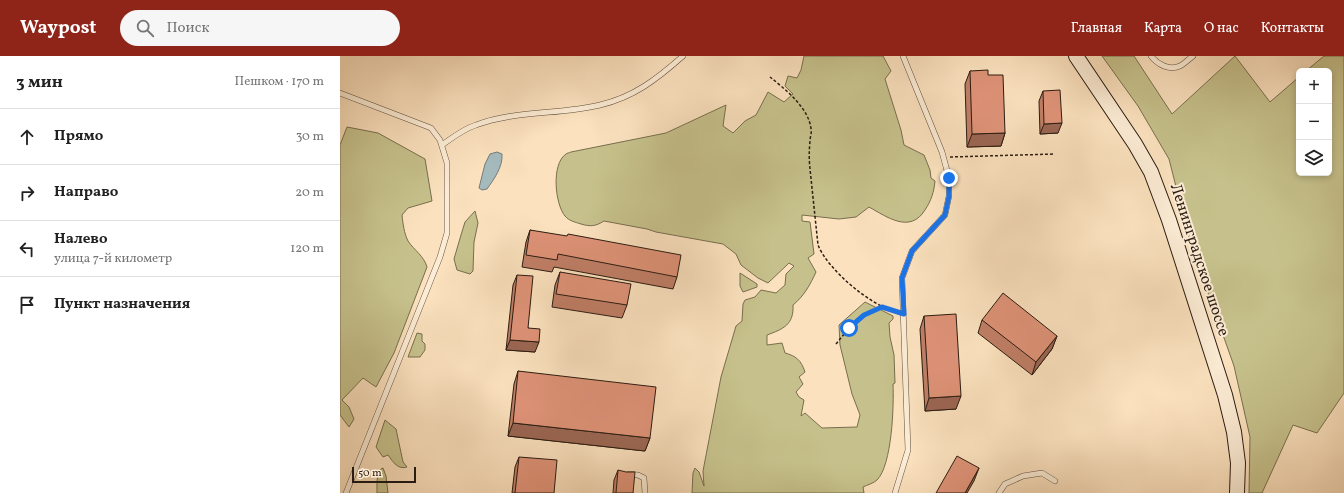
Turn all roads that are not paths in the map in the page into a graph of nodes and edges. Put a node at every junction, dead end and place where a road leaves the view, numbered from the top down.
1 (683, 56) edge
2 (903, 56) edge
3 (1076, 56) edge
4 (1151, 56) edge
5 (1193, 56) edge
6 (340, 93) edge
7 (442, 145) junction
8 (624, 474) edge
9 (1055, 481) dead end
10 (346, 493) edge
11 (645, 493) edge
12 (895, 493) edge
13 (999, 493) edge
14 (1237, 493) edge

1 - 7 lane
2 - 12 lane
3 - 14 main road, Ленинградское шоссе
4 - 5 lane
6 - 7 lane
7 - 10 lane
8 - 11 lane
9 - 13 lane

